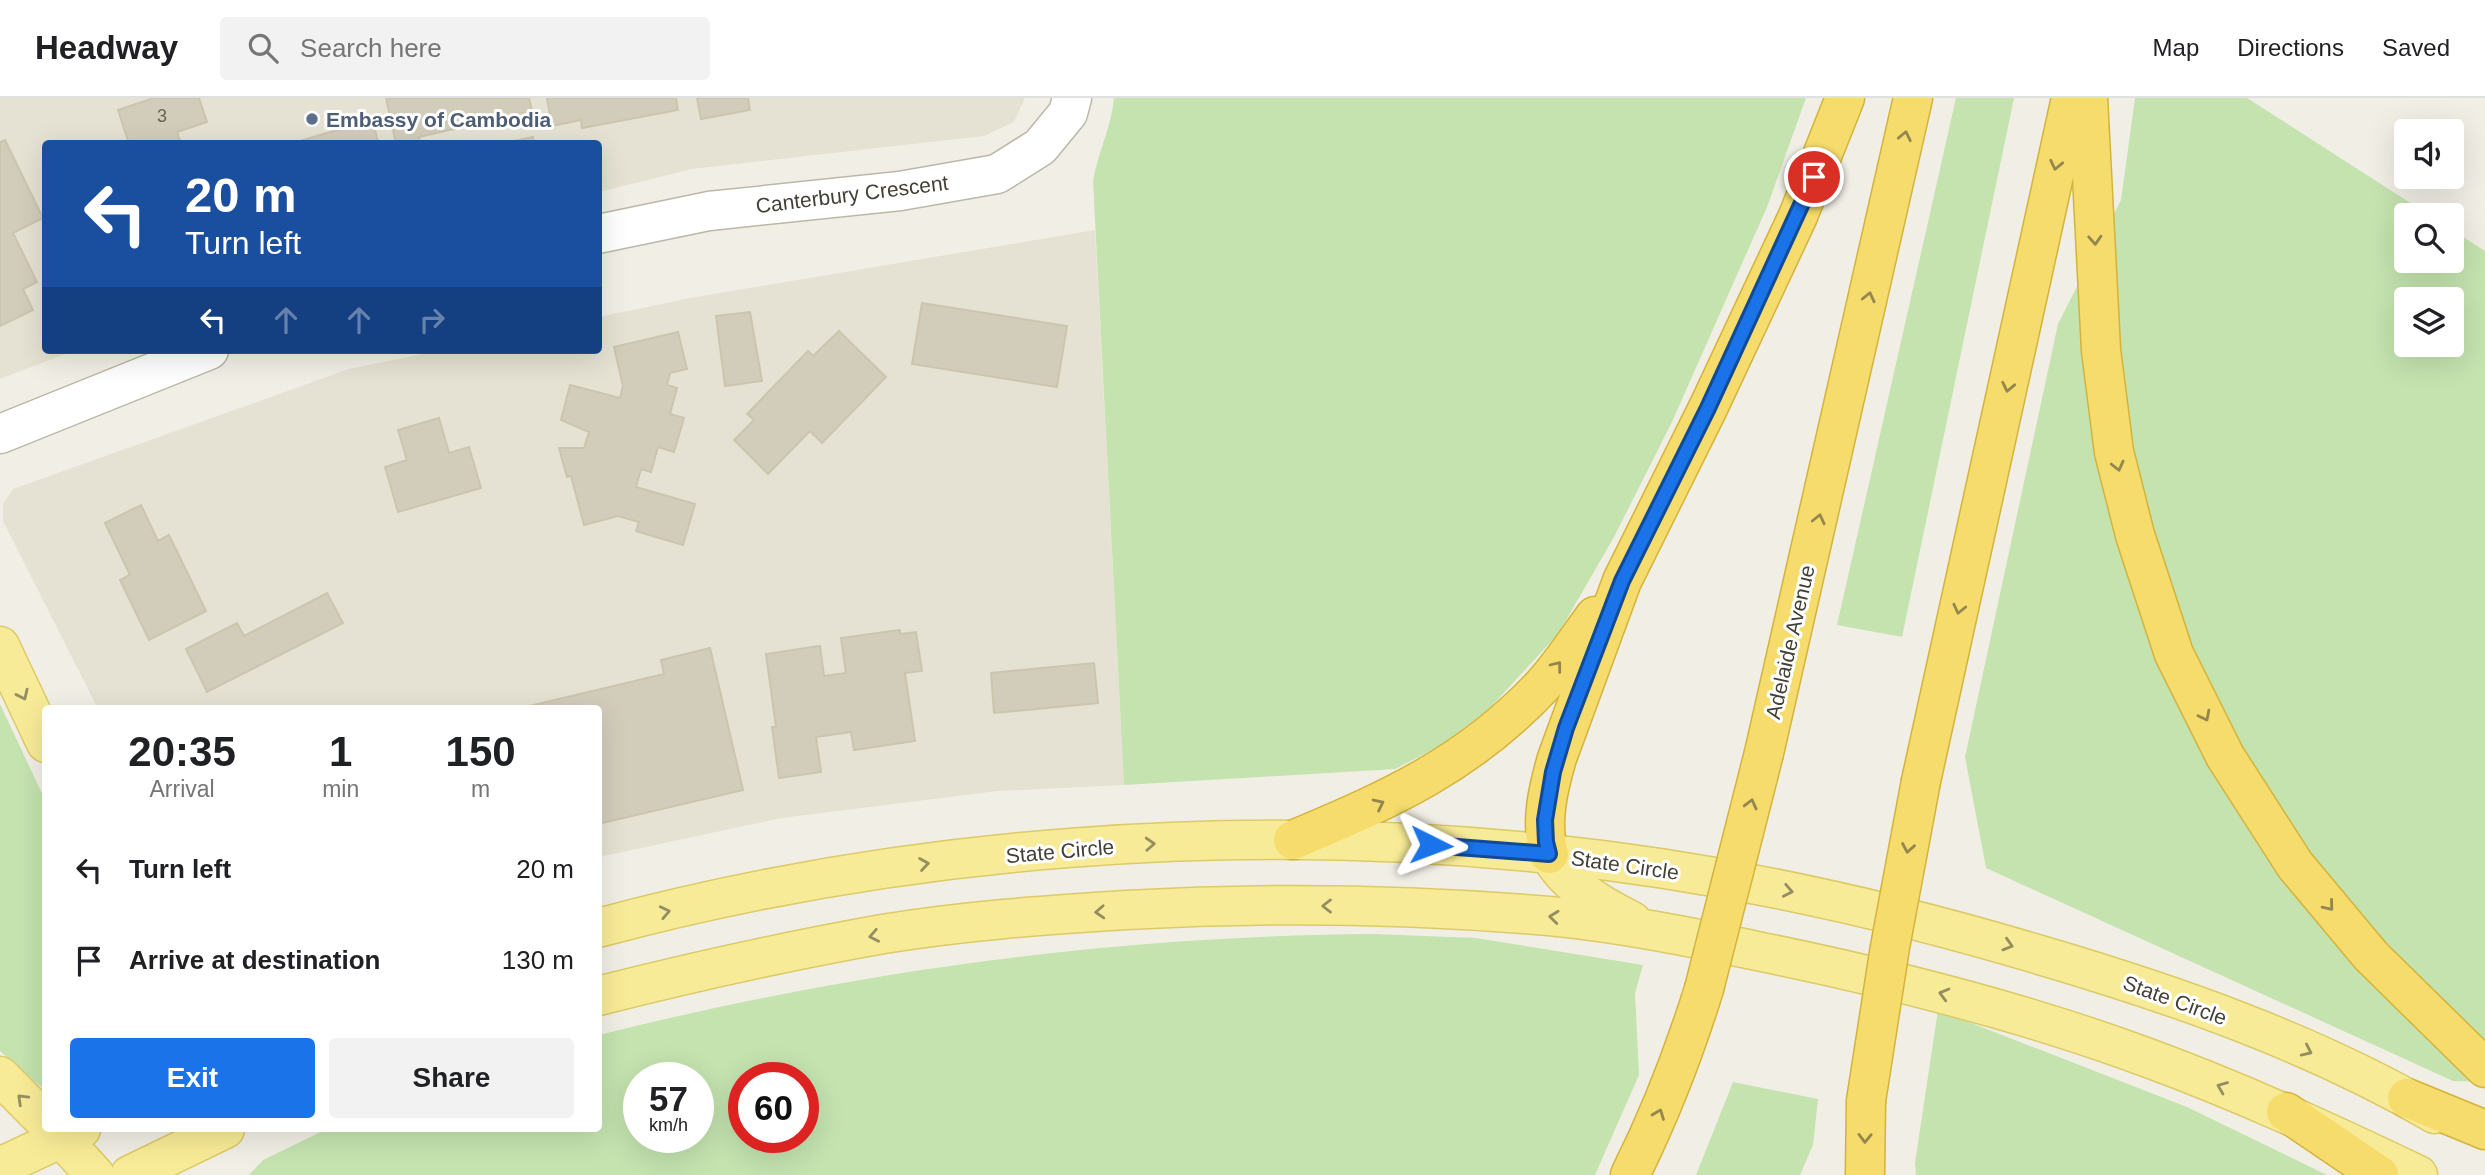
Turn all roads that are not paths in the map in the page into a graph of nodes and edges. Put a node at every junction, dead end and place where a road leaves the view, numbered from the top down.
1 (1072, 98) edge
2 (1845, 98) edge
3 (1913, 98) edge
4 (2071, 98) edge
5 (2088, 98) edge
6 (602, 233) edge
7 (199, 354) edge
8 (0, 434) edge
9 (1622, 581) junction
10 (0, 646) edge
11 (42, 735) edge
12 (1293, 840) junction
13 (1549, 854) junction
14 (602, 927) edge
15 (1646, 929) junction
16 (602, 995) edge
17 (2485, 1068) edge
18 (0, 1076) edge
19 (2407, 1098) junction
20 (2286, 1112) junction
21 (42, 1113) edge
22 (2485, 1130) edge
23 (55, 1132) edge
24 (62, 1132) edge
25 (218, 1132) edge
26 (2485, 1144) edge
27 (165, 1154) edge
28 (0, 1167) edge
29 (95, 1175) edge
30 (130, 1175) edge
31 (1630, 1175) edge
32 (1865, 1175) edge
33 (2379, 1175) edge
34 (2418, 1175) edge

1 - 6 street, Canterbury Crescent
2 - 9 highway
31 -> 3 highway, Adelaide Avenue, bridge
4 -> 32 highway, bridge
5 -> 17 highway
7 - 8 street
12 -> 9 highway
9 - 13 highway
10 -> 11 main road
12 - 13 main road, State Circle
14 -> 12 main road, State Circle
13 - 15 main road
13 -> 19 main road, State Circle
15 -> 16 main road
20 -> 15 main road
21 -> 18 main road
19 - 22 highway
19 - 26 main road, State Circle
20 - 33 highway
20 - 34 main road
23 - 28 main road
24 - 29 main road
25 - 27 main road
27 - 30 main road

